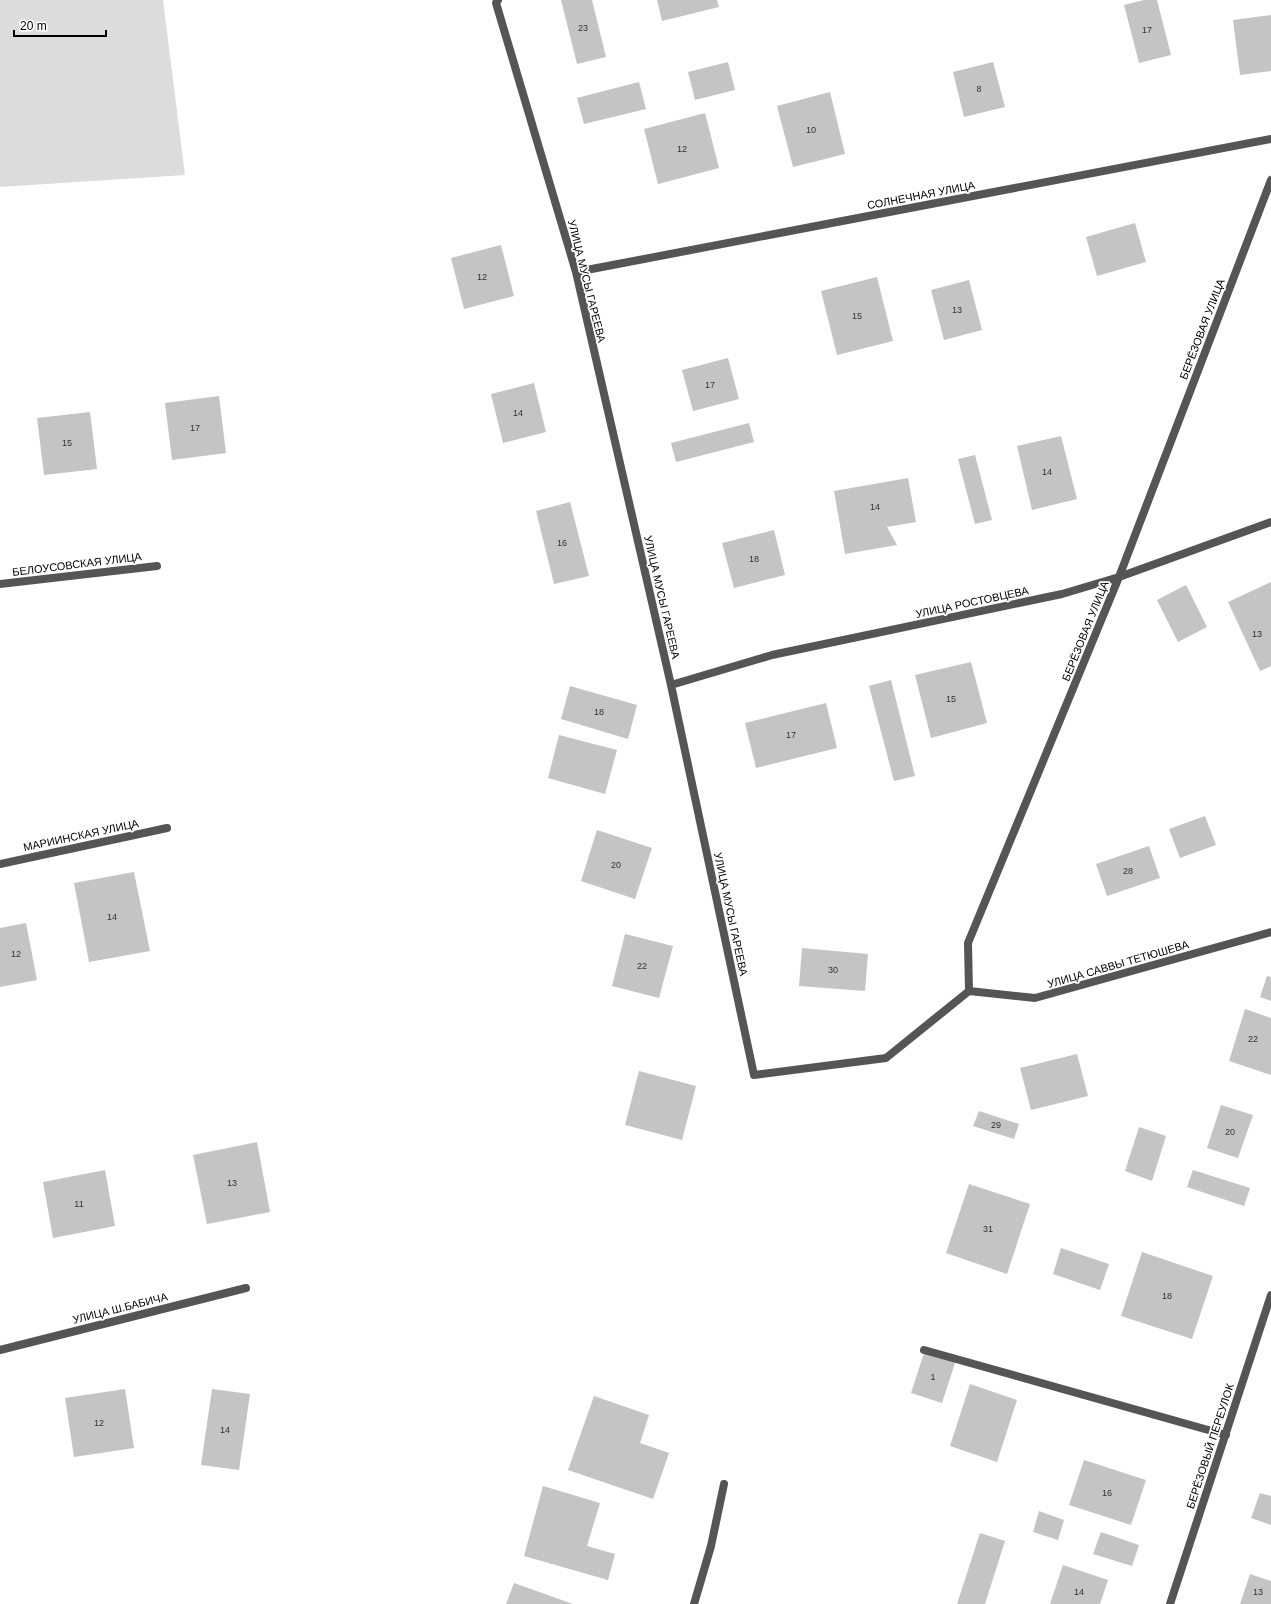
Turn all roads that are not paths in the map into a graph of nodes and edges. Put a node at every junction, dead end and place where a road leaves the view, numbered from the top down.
1 (498, 0) edge
2 (1271, 139) edge
3 (1271, 180) edge
4 (576, 272) junction
5 (1271, 522) edge
6 (157, 566) dead end
7 (1119, 578) junction
8 (0, 584) edge
9 (671, 685) junction
10 (167, 828) dead end
11 (0, 864) edge
12 (1271, 932) edge
13 (969, 991) junction
14 (246, 1288) dead end
15 (1271, 1295) edge
16 (0, 1350) edge
17 (924, 1350) dead end
18 (1226, 1435) junction
19 (724, 1484) dead end
20 (694, 1604) edge
21 (1170, 1604) edge

1 - 4 street, УЛИЦА МУСЫ ГАРЕЕВА
2 - 4 street, СОЛНЕЧНАЯ УЛИЦА
3 - 7 street, БЕРЁЗОВАЯ УЛИЦА
4 - 9 street, УЛИЦА МУСЫ ГАРЕЕВА
5 - 7 street, УЛИЦА РОСТОВЦЕВА
6 - 8 street, БЕЛОУСОВСКАЯ УЛИЦА
7 - 9 street, УЛИЦА РОСТОВЦЕВА
7 - 13 street, БЕРЁЗОВАЯ УЛИЦА
9 - 13 street, УЛИЦА МУСЫ ГАРЕЕВА
10 - 11 street, МАРИИНСКАЯ УЛИЦА
12 - 13 street, УЛИЦА САВВЫ ТЕТЮШЕВА
14 - 16 street, УЛИЦА Ш.БАБИЧА
15 - 18 street, БЕРЁЗОВЫЙ ПЕРЕУЛОК
17 - 18 street
18 - 21 street, БЕРЁЗОВЫЙ ПЕРЕУЛОК
19 - 20 street

